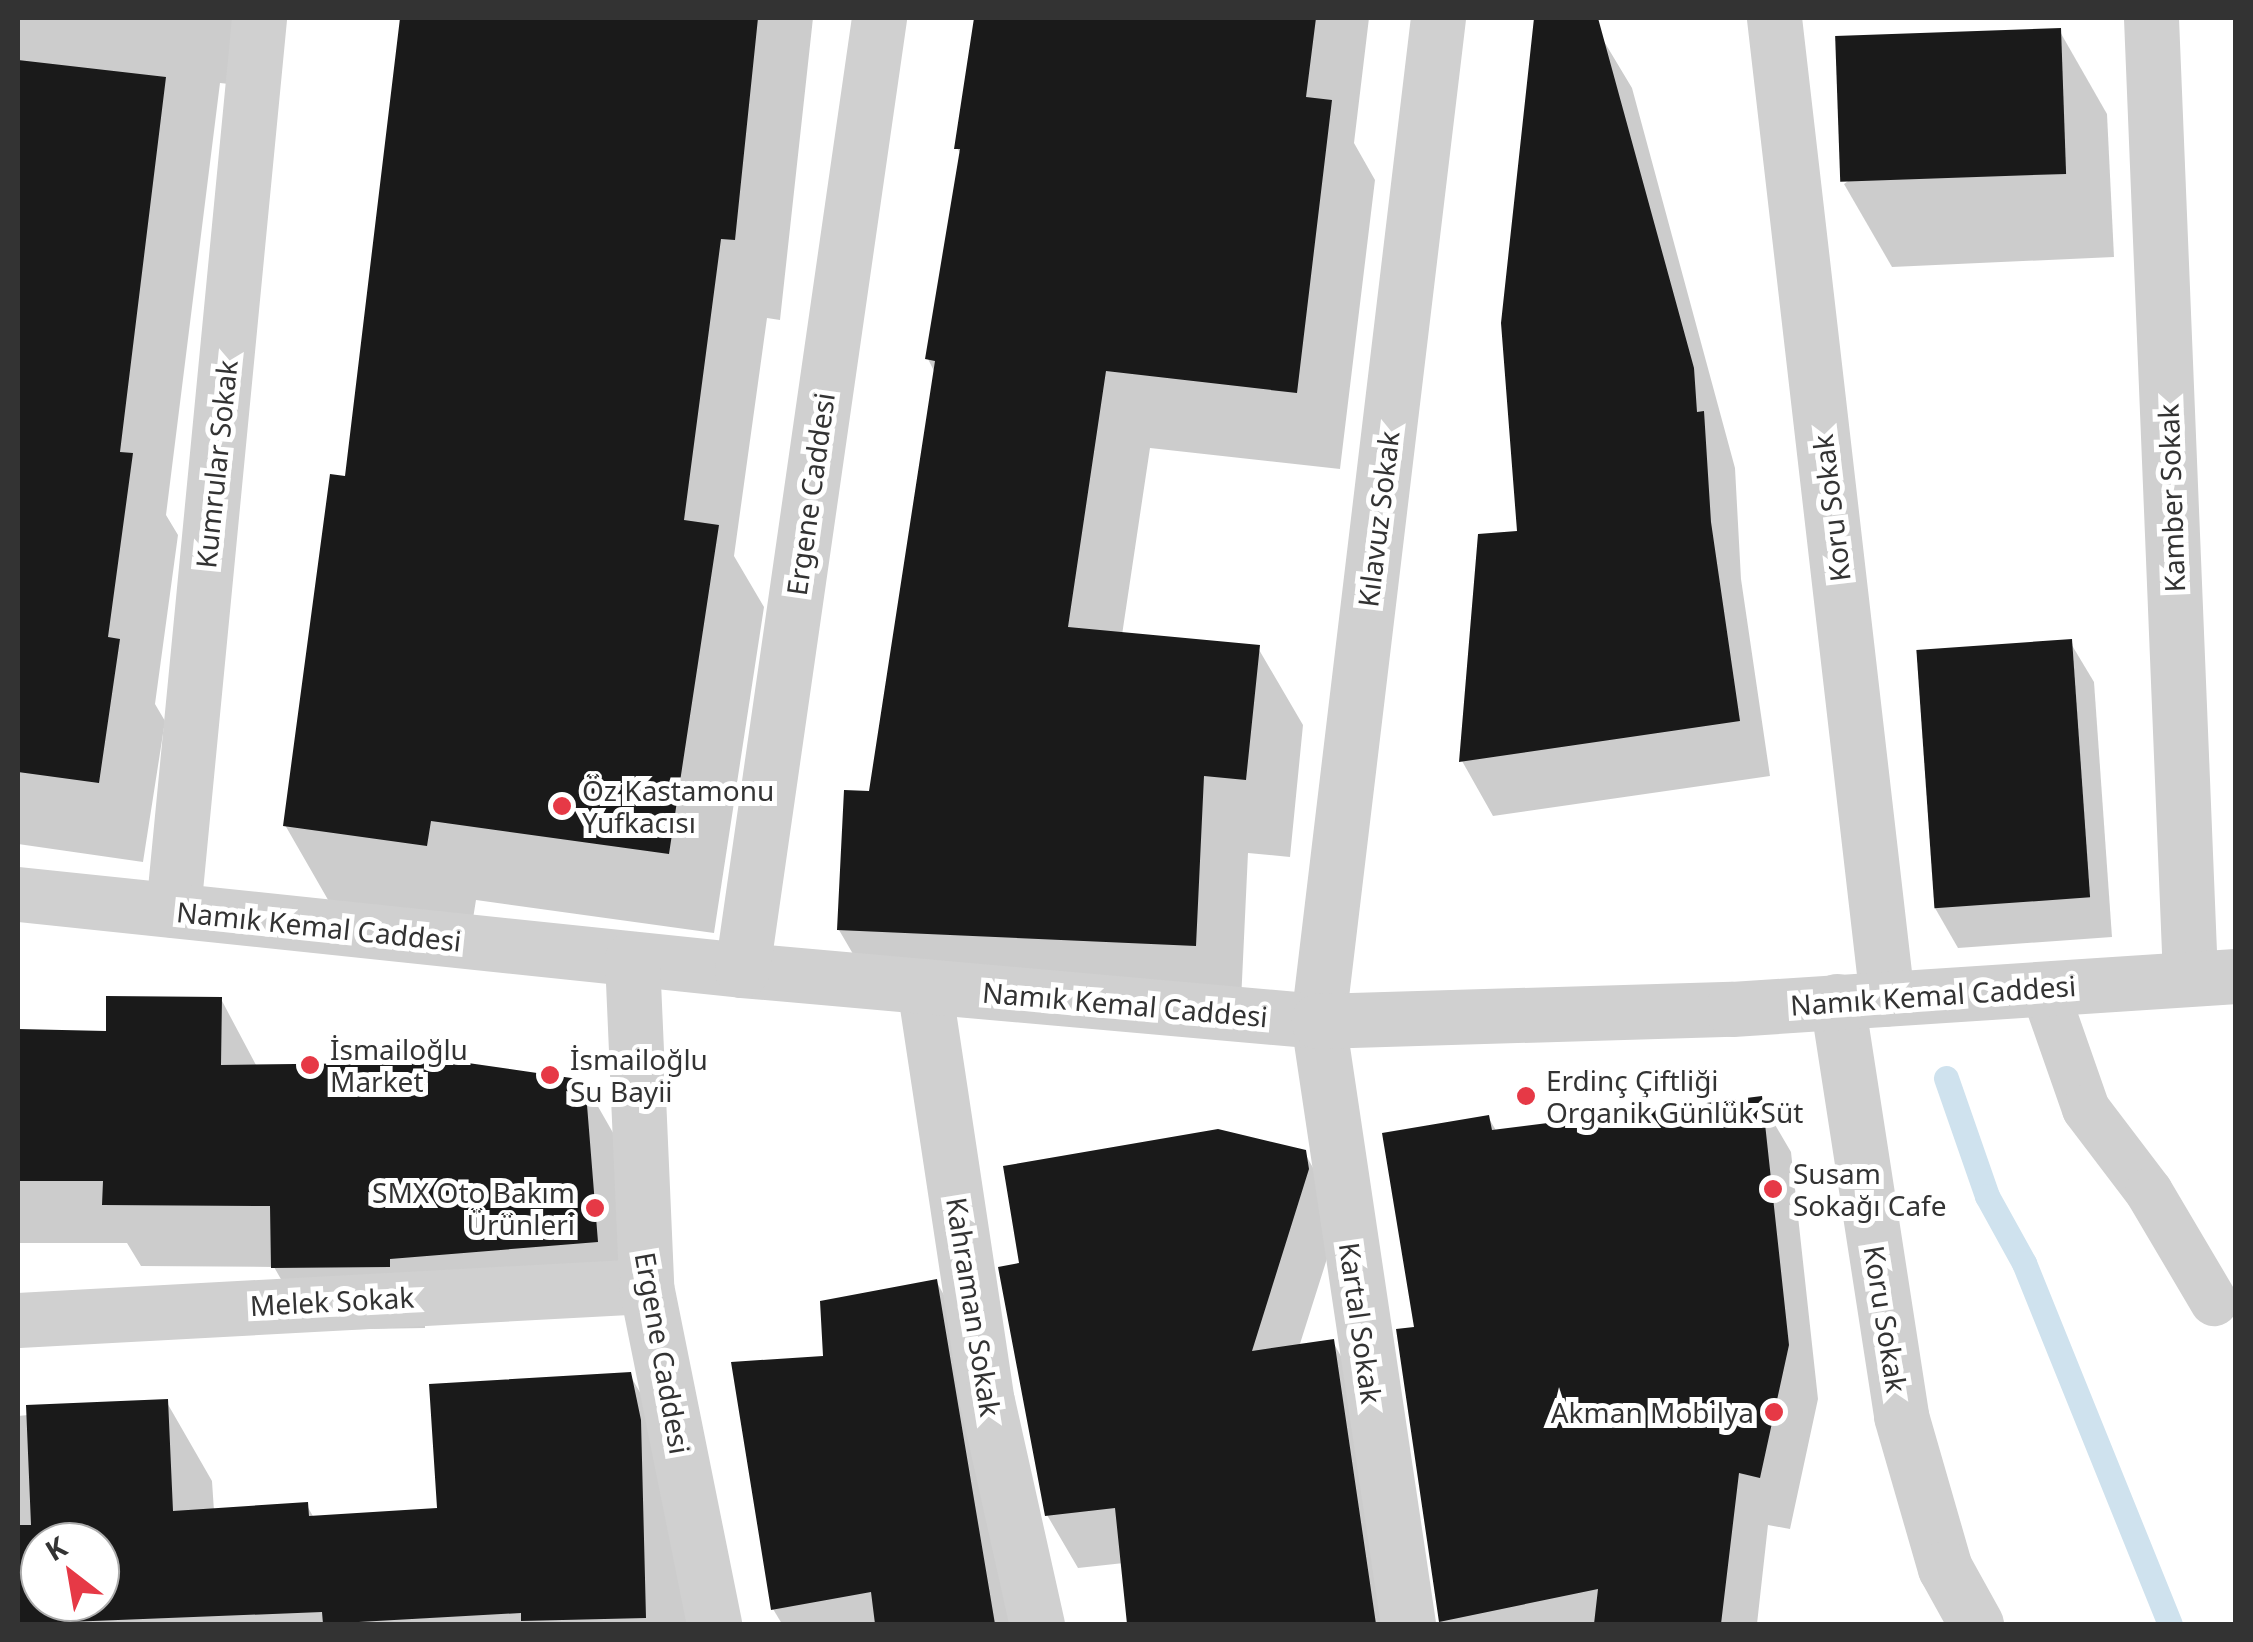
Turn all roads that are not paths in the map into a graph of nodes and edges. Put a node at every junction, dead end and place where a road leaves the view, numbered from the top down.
1 (260, 18) edge
2 (879, 18) edge
3 (1438, 18) edge
4 (1774, 18) edge
5 (2151, 18) edge
6 (18, 894) edge
7 (173, 910) junction
8 (632, 959) junction
9 (742, 970) junction
10 (2213, 977) edge
11 (924, 986) junction
12 (2044, 988) junction
13 (1862, 1000) junction
14 (1318, 1021) junction
15 (646, 1286) junction
16 (2214, 1302) dead end
17 (18, 1320) edge
18 (714, 1624) edge
19 (1037, 1624) edge
20 (1408, 1624) edge
21 (1976, 1624) edge

1 - 7 street, Kumrular Sokak
2 - 9 street, Ergene Caddesi
3 - 14 street, Kılavuz Sokak
4 - 13 street, Koru Sokak
5 - 10 street, Kamber Sokak
6 - 7 street, Namık Kemal Caddesi
7 - 8 street, Namık Kemal Caddesi
8 - 9 street, Namık Kemal Caddesi
8 - 15 street, Ergene Caddesi
9 - 11 street, Namık Kemal Caddesi
10 - 12 street, Namık Kemal Caddesi
11 - 14 street, Namık Kemal Caddesi
11 - 19 street, Kahraman Sokak
12 - 13 street, Namık Kemal Caddesi
12 - 16 lane
13 - 14 street, Namık Kemal Caddesi
13 - 21 street, Koru Sokak
14 - 20 street, Kartal Sokak
15 - 17 street, Melek Sokak
15 - 18 street, Ergene Caddesi

